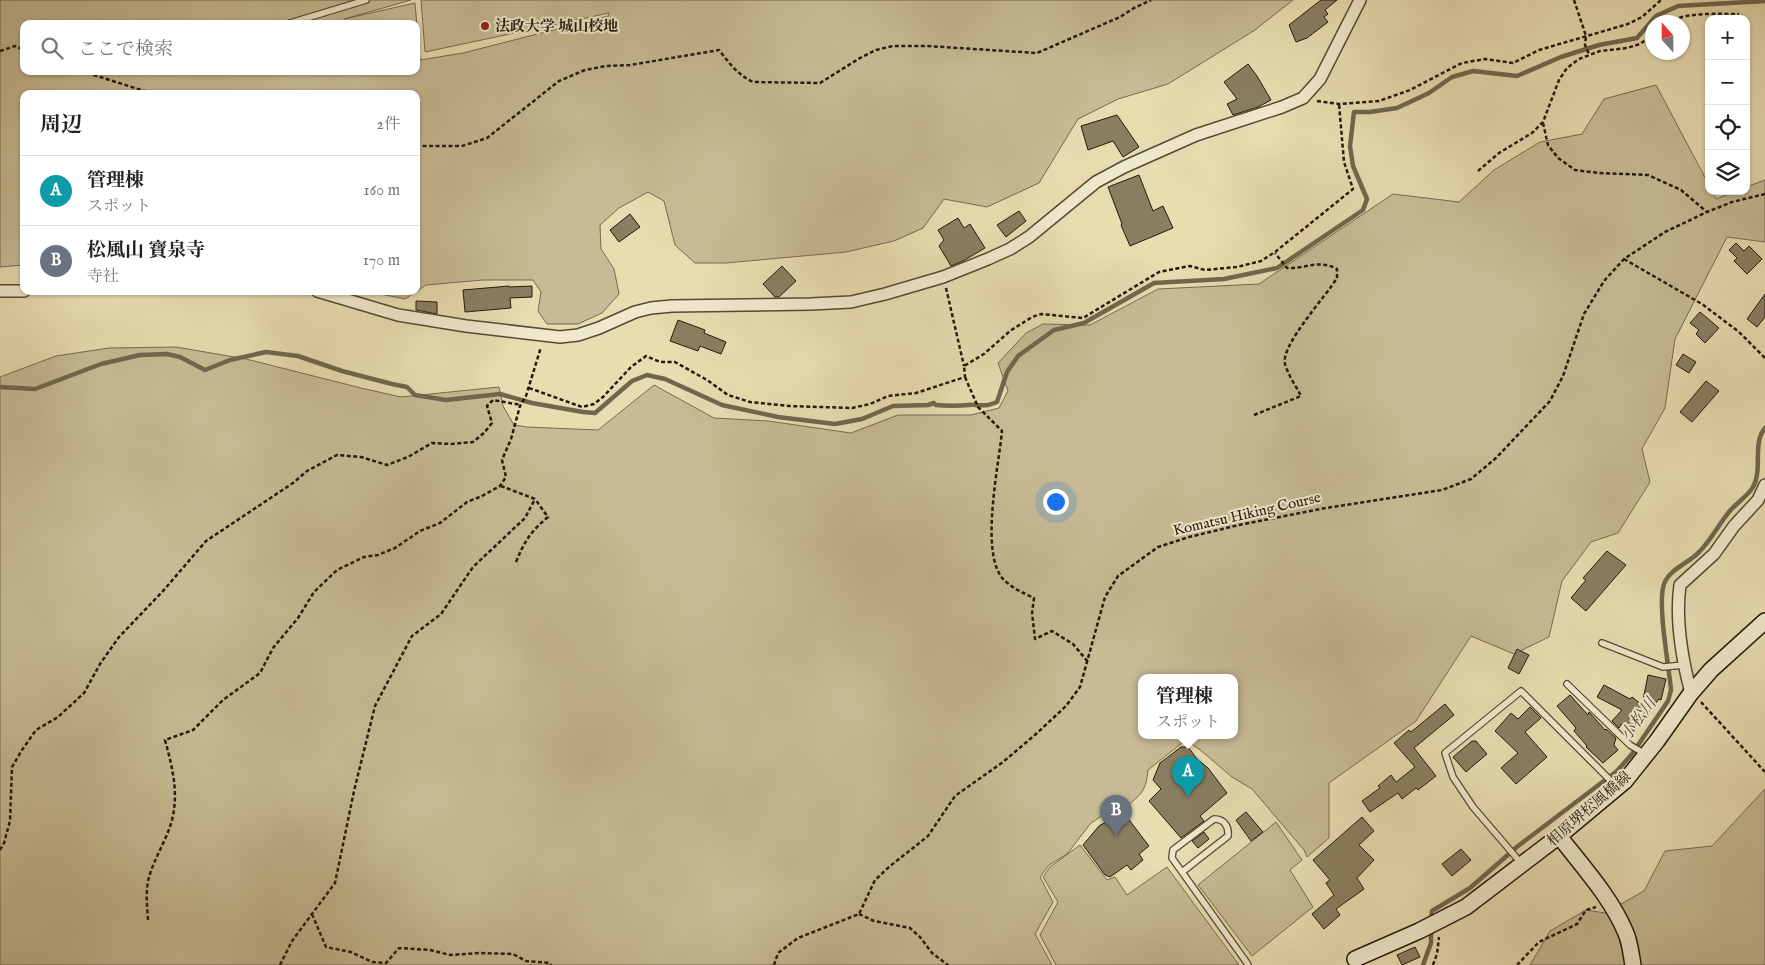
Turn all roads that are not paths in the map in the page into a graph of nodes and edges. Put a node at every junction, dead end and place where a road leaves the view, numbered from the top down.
1 (366, 0) edge
2 (1360, 0) edge
3 (300, 20) edge
4 (0, 291) edge
5 (20, 291) edge
6 (330, 295) edge
7 (1765, 485) edge
8 (1765, 621) edge
9 (1602, 643) dead end
10 (1679, 666) junction
11 (1567, 684) dead end
12 (1691, 693) junction
13 (1642, 753) junction
14 (1614, 784) junction
15 (1559, 836) junction
16 (1518, 861) junction
17 (1182, 872) junction
18 (1350, 962) edge
19 (1248, 965) edge
20 (1633, 965) edge

1 - 3 lane
2 - 6 street
4 - 5 street
7 - 10 street
8 - 12 street, 相原堺松風橋線
9 - 10 lane
10 - 12 street
11 - 13 lane
12 - 13 street, 相原堺松風橋線
13 - 14 street, 相原堺松風橋線
14 - 15 street, 相原堺松風橋線
14 - 16 lane
15 - 16 street, 相原堺松風橋線
15 - 20 street
16 - 18 street, 相原堺松風橋線
17 - 17 lane
17 - 19 lane

